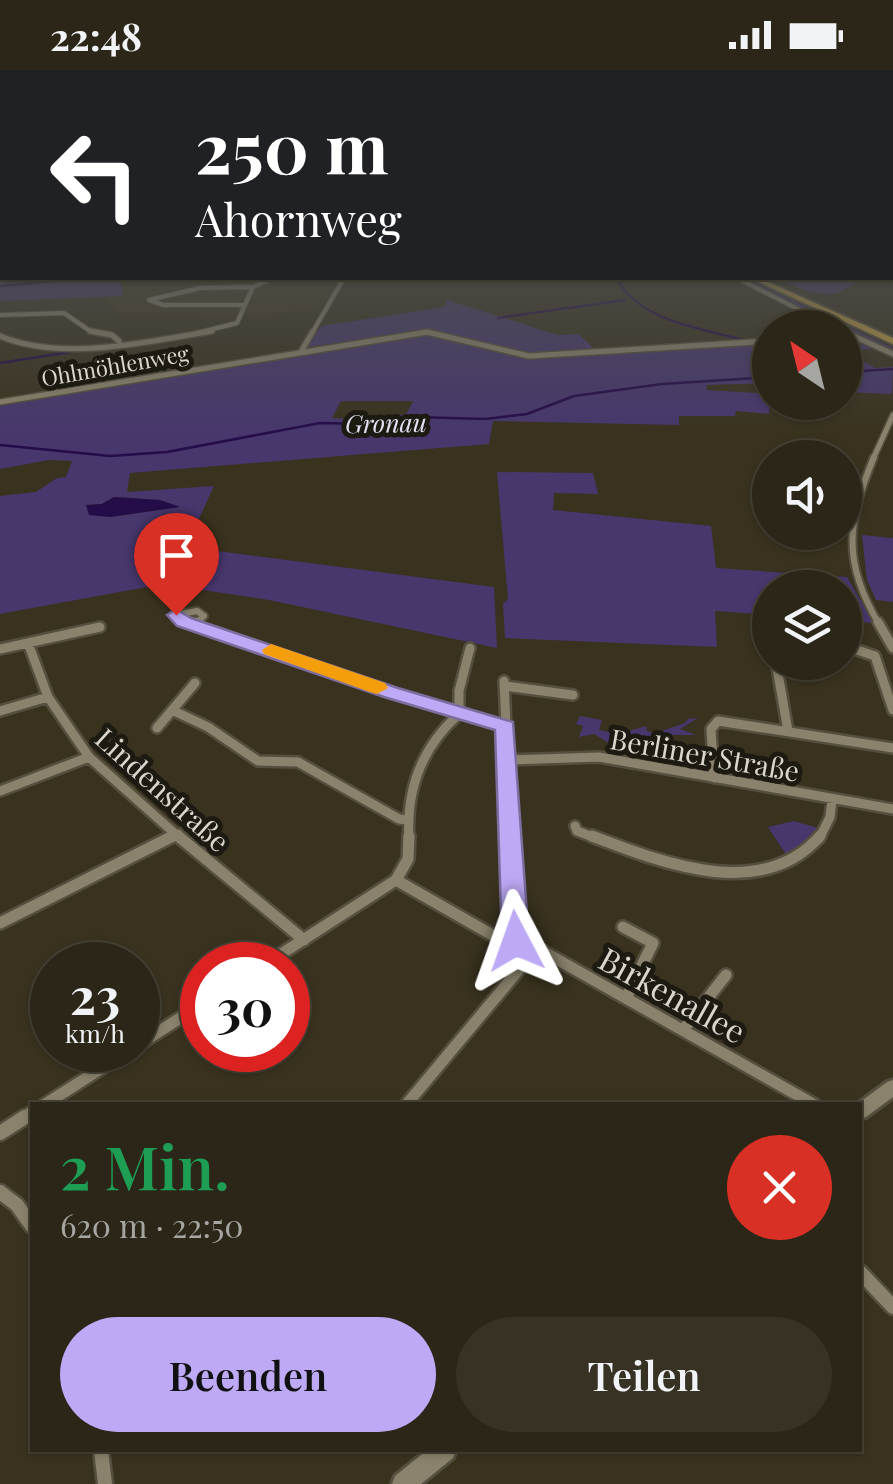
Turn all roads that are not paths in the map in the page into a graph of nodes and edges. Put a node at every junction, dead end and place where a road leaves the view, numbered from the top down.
1 (151, 301) edge
2 (244, 301) edge
3 (331, 301) edge
4 (806, 301) edge
5 (812, 301) edge
6 (242, 305) junction
7 (0, 315) edge
8 (0, 336) edge
9 (893, 339) edge
10 (862, 340) edge
11 (119, 341) junction
12 (752, 342) edge
13 (302, 350) junction
14 (893, 354) edge
15 (0, 402) edge
16 (893, 415) edge
17 (195, 625) dead end
18 (100, 627) dead end
19 (28, 643) junction
20 (470, 648) dead end
21 (893, 648) edge
22 (0, 649) edge
23 (862, 652) edge
24 (779, 680) edge
25 (505, 683) joint
26 (195, 684) dead end
27 (573, 695) dead end
28 (48, 697) junction
29 (893, 710) edge
30 (0, 711) edge
31 (174, 711) junction
32 (459, 714) junction
33 (506, 726) junction
34 (157, 728) dead end
35 (788, 730) junction
36 (893, 748) edge
37 (89, 757) junction
38 (509, 760) junction
39 (714, 778) junction
40 (0, 791) edge
41 (832, 800) junction
42 (893, 809) edge
43 (408, 820) junction
44 (575, 826) dead end
45 (178, 834) junction
46 (396, 880) junction
47 (0, 922) edge
48 (623, 927) dead end
49 (304, 940) junction
50 (516, 941) junction
51 (301, 942) edge
52 (536, 948) junction
53 (726, 974) dead end
54 (626, 998) junction
55 (682, 1030) junction
56 (96, 1072) edge
57 (893, 1087) edge
58 (49, 1102) edge
59 (408, 1102) edge
60 (811, 1102) edge
61 (862, 1110) edge
62 (30, 1113) edge
63 (0, 1132) edge
64 (0, 1192) edge
65 (30, 1223) edge
66 (862, 1274) edge
67 (893, 1307) edge
68 (101, 1452) edge
69 (443, 1452) edge
70 (104, 1484) edge
71 (403, 1484) edge

1 - 6 street
2 - 6 street
3 - 13 street
4 - 9 highway
5 - 9 highway
6 - 11 street
7 - 11 street
8 - 11 street
10 - 14 street
12 - 13 street, Ohlmöhlenweg
13 - 15 street, Ohlmöhlenweg
16 - 21 street
17 - 32 street
18 - 19 street
19 - 22 street
19 - 28 street, Lindenstraße
20 - 32 street
23 - 29 street
24 - 35 street
25 - 27 street
25 - 33 street
26 - 31 street
28 - 30 street
28 - 37 street, Lindenstraße
31 - 34 street
31 - 43 street
32 - 33 street
32 - 43 street
33 - 38 street
35 - 36 street
35 - 39 street
37 - 40 street
37 - 45 street, Lindenstraße
38 - 39 street, Berliner Straße
38 - 50 street
39 - 41 street, Berliner Straße
41 - 42 street, Berliner Straße
41 - 44 street
43 - 46 street
45 - 47 street
45 - 49 street, Lindenstraße
46 - 49 street
46 - 50 street, Birkenallee
48 - 54 street
49 - 51 street
50 - 52 street, Birkenallee
52 - 54 street, Birkenallee
52 - 59 street
53 - 55 street
54 - 55 street, Birkenallee
55 - 60 street, Birkenallee
56 - 58 street
57 - 61 main road
62 - 63 street
64 - 65 street
66 - 67 street
68 - 70 street
69 - 71 main road

